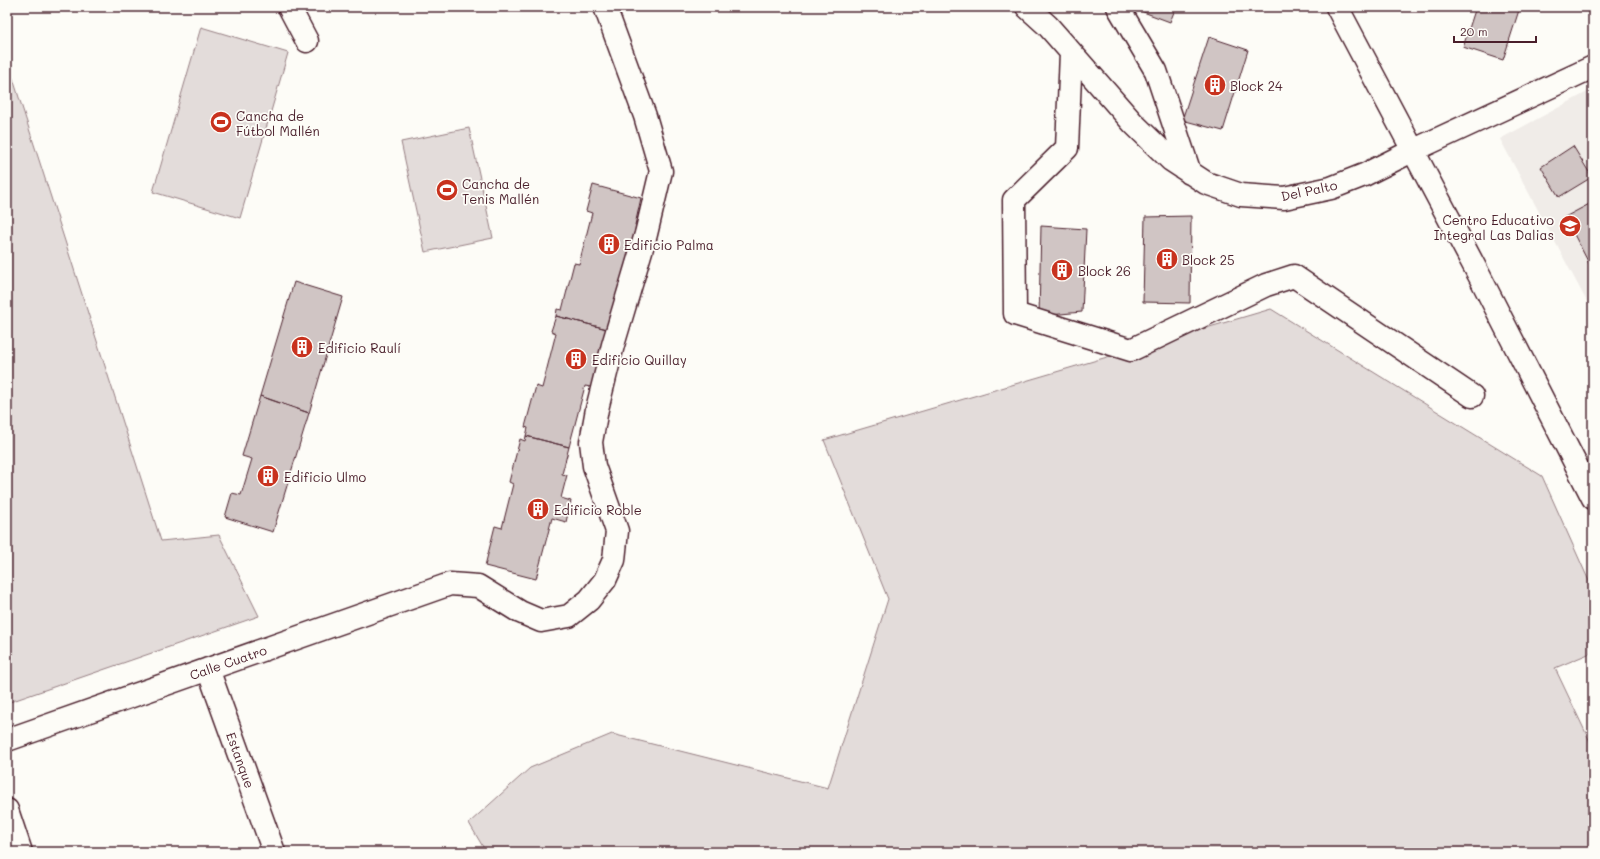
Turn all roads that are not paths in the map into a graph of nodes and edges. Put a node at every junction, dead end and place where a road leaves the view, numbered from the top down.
1 (289, 7) edge
2 (605, 7) edge
3 (1027, 7) edge
4 (1118, 7) edge
5 (1337, 7) edge
6 (308, 41) dead end
7 (1071, 53) junction
8 (1593, 66) edge
9 (1412, 151) junction
10 (1190, 173) junction
11 (1472, 396) dead end
12 (1593, 498) edge
13 (208, 669) junction
14 (7, 740) edge
15 (7, 810) edge
16 (21, 852) edge
17 (274, 852) edge

1 - 6 street
2 - 13 street, Calle Cuatro
3 - 7 street, Del Palto
4 - 10 street
5 - 9 street
7 - 10 street, Del Palto
7 - 11 street
8 - 9 street, Del Palto
9 - 10 street, Del Palto
9 - 12 street
13 - 14 street, Calle Cuatro
13 - 17 street, Estanque
15 - 16 street

